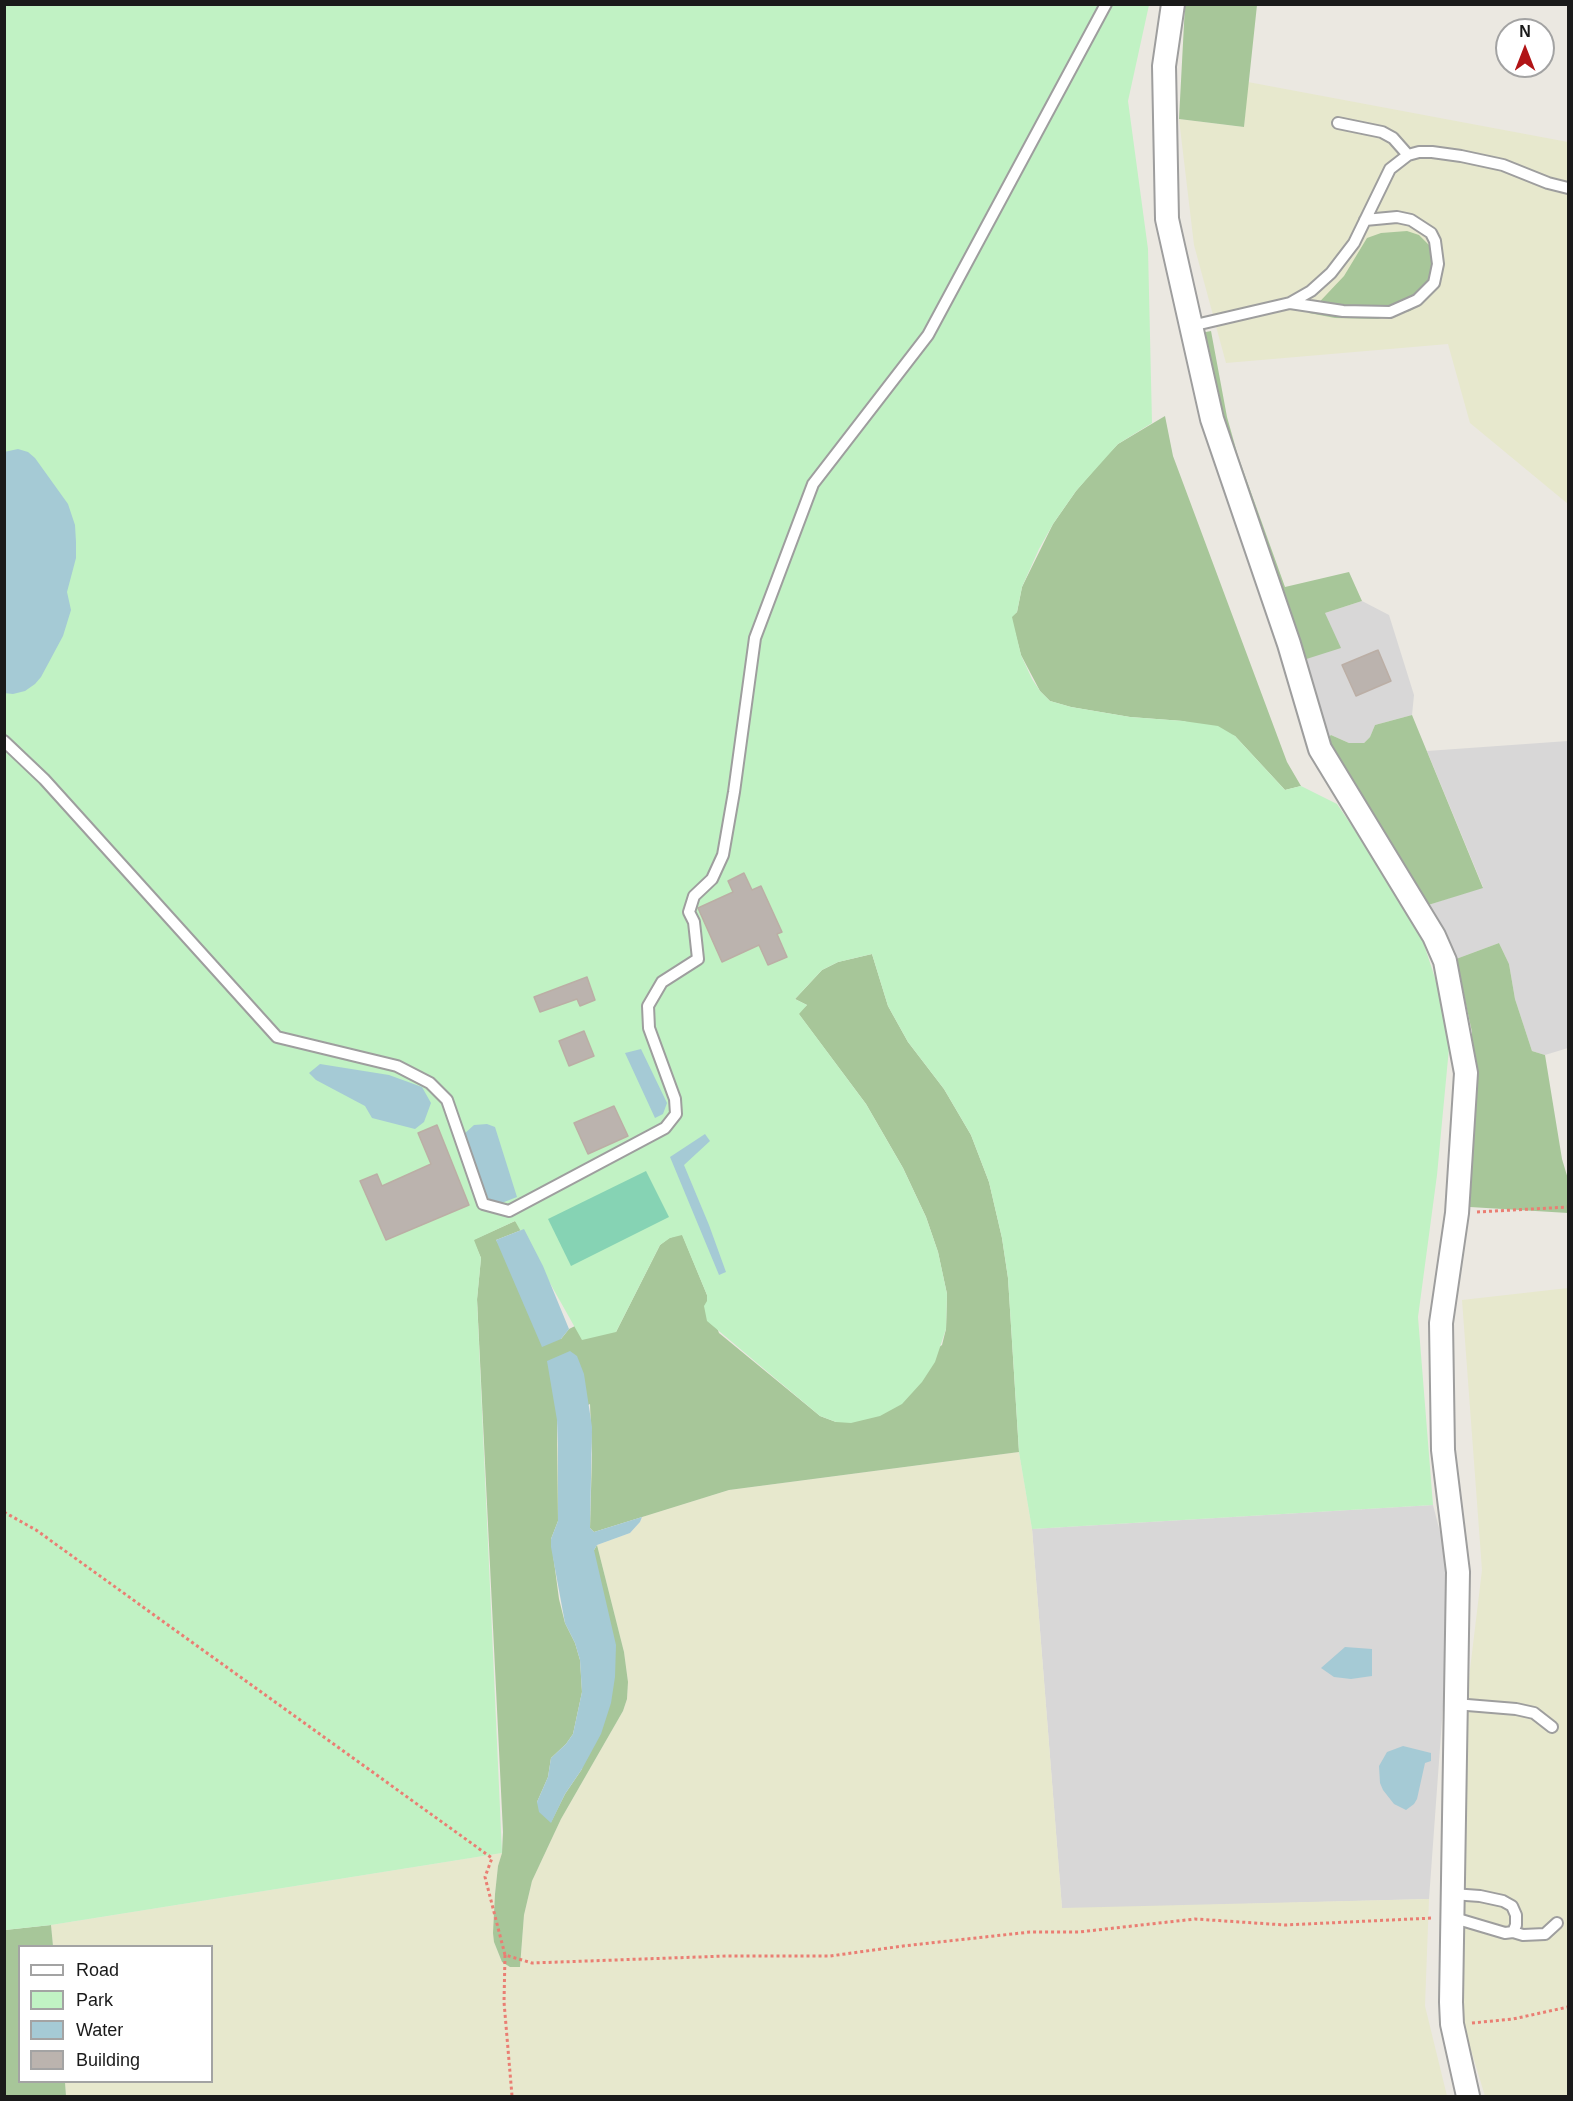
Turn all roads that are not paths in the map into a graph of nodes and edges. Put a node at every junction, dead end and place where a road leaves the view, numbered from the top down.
1 (1106, 4) edge
2 (1173, 4) edge
3 (1338, 123) dead end
4 (1408, 155) junction
5 (1569, 188) edge
6 (1365, 220) junction
7 (1290, 303) junction
8 (1191, 326) junction
9 (4, 741) edge
10 (1455, 1704) junction
11 (1552, 1727) dead end
12 (1452, 1894) junction
13 (1451, 1917) junction
14 (1557, 1923) dead end
15 (1513, 1932) junction
16 (1468, 2097) edge

1 - 9 lane
2 - 8 street
3 - 4 lane
4 - 5 lane
4 - 6 lane
6 - 7 lane
6 - 7 lane
7 - 8 lane
8 - 10 street
10 - 11 lane
10 - 12 street
12 - 13 street
12 - 15 lane
13 - 15 lane
13 - 16 street
14 - 15 lane

